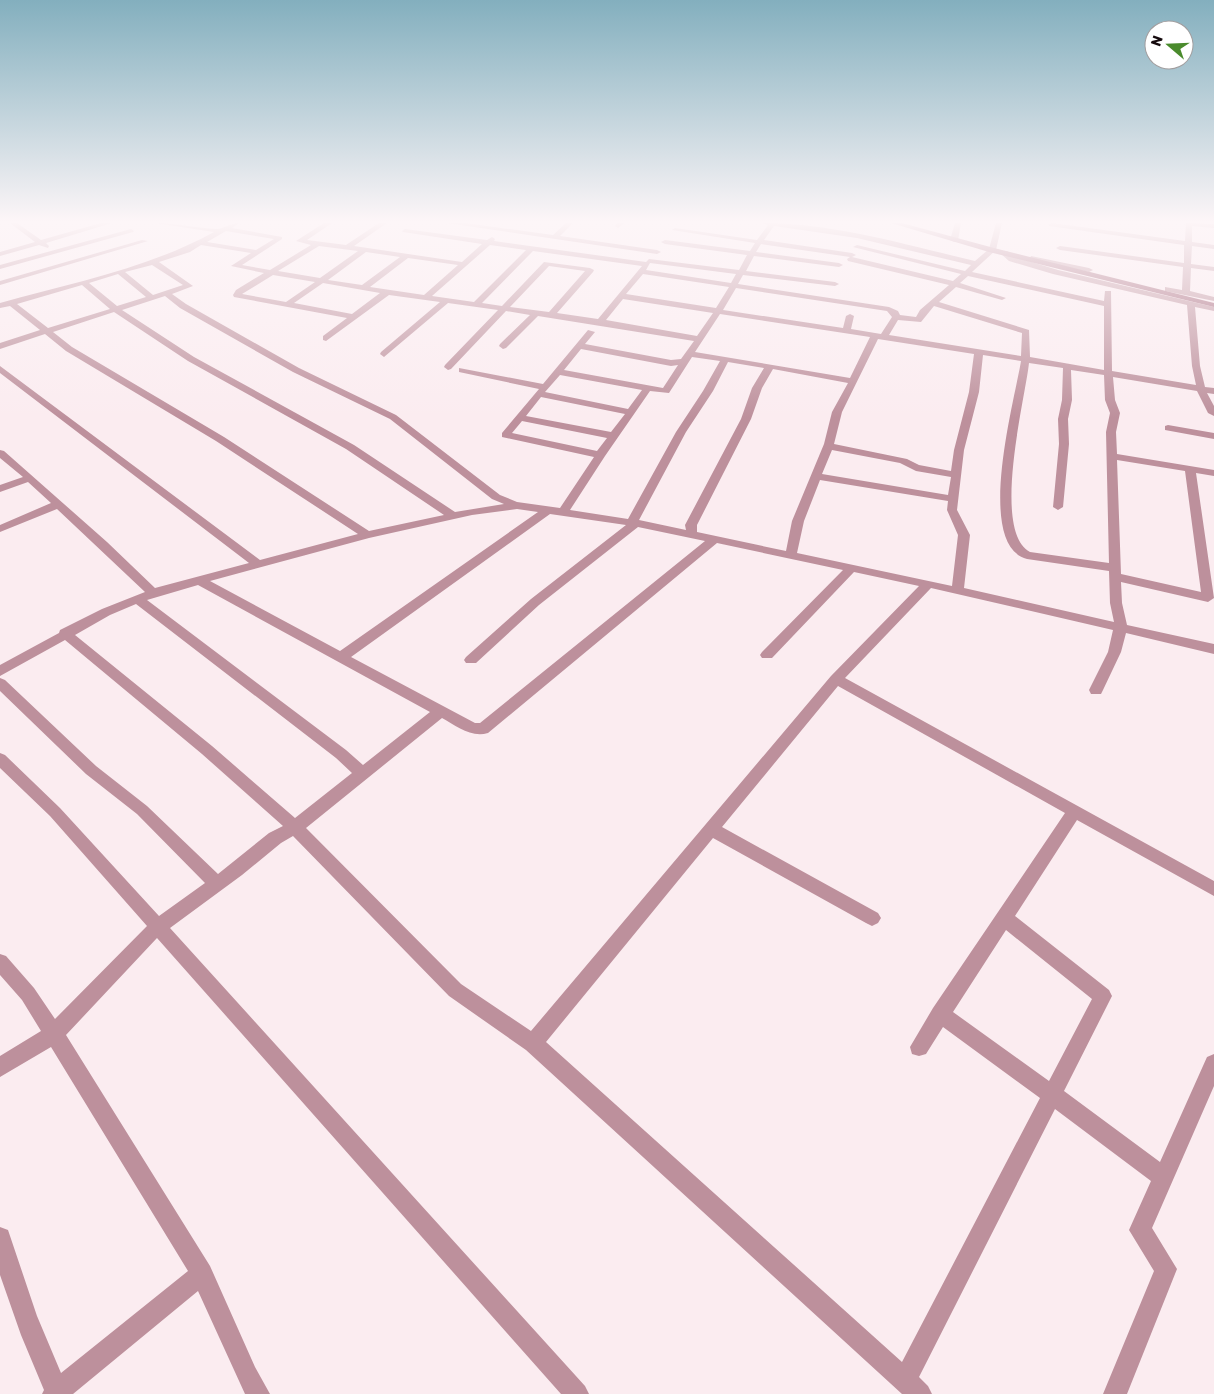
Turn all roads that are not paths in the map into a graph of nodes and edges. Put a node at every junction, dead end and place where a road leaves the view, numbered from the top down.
1 (62, 288) edge
2 (89, 288) edge
3 (140, 288) edge
4 (182, 288) edge
5 (246, 288) edge
6 (311, 288) edge
7 (364, 288) edge
8 (436, 288) edge
9 (492, 288) edge
10 (523, 288) edge
11 (574, 288) edge
12 (627, 288) edge
13 (732, 288) edge
14 (747, 288) edge
15 (950, 288) edge
16 (969, 288) edge
17 (1028, 288) edge
18 (1124, 288) edge
19 (1146, 288) edge
20 (1169, 288) edge
21 (1186, 288) edge
22 (387, 292) junction
23 (1186, 292) junction
24 (166, 293) junction
25 (1108, 293) dead end
26 (621, 296) junction
27 (152, 298) junction
28 (425, 298) junction
29 (1002, 298) dead end
30 (1214, 299) edge
31 (447, 300) junction
32 (11, 303) junction
33 (933, 303) junction
34 (288, 304) junction
35 (1107, 304) junction
36 (1191, 304) junction
37 (475, 305) junction
38 (1214, 305) edge
39 (0, 306) edge
40 (502, 309) junction
41 (1214, 309) edge
42 (116, 310) junction
43 (718, 311) junction
44 (535, 314) junction
45 (550, 316) junction
46 (850, 316) dead end
47 (354, 317) junction
48 (896, 317) junction
49 (600, 322) junction
50 (47, 331) junction
51 (846, 331) junction
52 (591, 332) dead end
53 (880, 336) junction
54 (326, 338) dead end
55 (698, 339) junction
56 (0, 346) edge
57 (503, 346) dead end
58 (580, 346) junction
59 (979, 352) junction
60 (384, 354) dead end
61 (685, 358) junction
62 (725, 359) junction
63 (1024, 359) junction
64 (770, 366) junction
65 (1067, 366) junction
66 (448, 367) dead end
67 (0, 370) edge
68 (462, 370) dead end
69 (558, 372) junction
70 (1108, 373) junction
71 (853, 381) junction
72 (648, 388) junction
73 (1202, 389) junction
74 (542, 391) junction
75 (1214, 392) edge
76 (631, 412) junction
77 (1213, 413) edge
78 (520, 417) junction
79 (1168, 428) dead end
80 (614, 436) junction
81 (1214, 436) edge
82 (829, 446) junction
83 (0, 452) edge
84 (600, 455) junction
85 (1112, 456) junction
86 (1190, 469) junction
87 (1214, 473) edge
88 (957, 475) junction
89 (817, 476) junction
90 (30, 478) junction
91 (0, 489) edge
92 (954, 499) junction
93 (59, 504) junction
94 (515, 506) junction
95 (1058, 508) dead end
96 (548, 510) junction
97 (563, 512) junction
98 (453, 516) junction
99 (634, 522) junction
100 (0, 529) edge
101 (692, 534) junction
102 (367, 536) junction
103 (715, 539) junction
104 (791, 555) junction
105 (259, 565) junction
106 (852, 568) junction
107 (1116, 572) junction
108 (200, 581) junction
109 (928, 584) junction
110 (958, 590) junction
111 (152, 593) junction
112 (137, 599) junction
113 (1211, 599) edge
114 (1120, 626) junction
115 (65, 634) junction
116 (1214, 649) edge
117 (767, 655) dead end
118 (341, 657) junction
119 (471, 660) dead end
120 (0, 671) edge
121 (836, 679) junction
122 (0, 683) edge
123 (1096, 690) dead end
124 (441, 711) junction
125 (0, 758) edge
126 (362, 773) junction
127 (1074, 812) junction
128 (294, 828) junction
129 (711, 829) junction
130 (217, 884) junction
131 (1214, 889) edge
132 (872, 918) dead end
133 (1004, 918) junction
134 (157, 927) junction
135 (0, 962) edge
136 (940, 1014) junction
137 (54, 1035) junction
138 (533, 1043) junction
139 (919, 1047) dead end
140 (1214, 1064) edge
141 (0, 1067) edge
142 (1052, 1095) junction
143 (1164, 1178) junction
144 (0, 1238) edge
145 (202, 1274) junction
146 (905, 1380) junction
147 (55, 1393) edge
148 (258, 1394) edge
149 (577, 1394) edge
150 (920, 1394) edge
151 (1115, 1394) edge

1 - 32 street
2 - 42 street
3 - 27 street
4 - 24 street
5 - 34 street
6 - 34 street
7 - 22 street
8 - 28 street
9 - 37 street
10 - 40 street
11 - 45 street
12 - 26 street
13 - 43 street
14 - 48 street
15 - 33 street
16 - 29 street
17 - 35 street
18 - 36 street
19 - 38 main road
20 - 23 street
21 - 23 street
22 - 28 street
22 - 47 street
23 - 30 street
24 - 27 street
24 - 94 street
25 - 35 street
26 - 43 street
26 - 49 street
27 - 42 street
28 - 31 street
31 - 37 street
31 - 60 street
32 - 39 street
32 - 50 street
33 - 48 street
33 - 63 street
34 - 47 street
35 - 70 street
36 - 41 street
36 - 73 street
37 - 40 street
40 - 44 street
40 - 66 street
42 - 50 street
42 - 98 street
43 - 51 street
43 - 55 street
44 - 45 street
44 - 57 street
45 - 49 street
46 - 51 street
47 - 54 street
48 - 53 street
49 - 55 street
50 - 56 street
50 - 102 street
51 - 53 street
52 - 58 street
53 - 59 street
53 - 71 street
55 - 61 street
58 - 61 street
58 - 69 street
59 - 63 street
59 - 88 street
61 - 62 street
61 - 72 street
62 - 64 street
62 - 99 street
63 - 65 street
63 - 107 street
64 - 71 street
64 - 101 street
65 - 70 street
65 - 95 street
67 - 105 street
68 - 74 street
69 - 72 street
69 - 74 street
70 - 73 street
70 - 85 street
71 - 82 street
72 - 76 street
73 - 75 street
73 - 77 street
74 - 76 street
74 - 78 street
76 - 80 street
78 - 80 street
78 - 84 street
79 - 81 street
80 - 84 street
82 - 88 street
82 - 89 street
83 - 90 street
84 - 97 street
85 - 86 street
85 - 107 street
86 - 87 street
86 - 113 street
88 - 92 street
89 - 92 street
89 - 104 street
90 - 91 street
90 - 93 street
92 - 110 street
93 - 100 street
93 - 111 street
94 - 96 street
94 - 98 street
96 - 97 street
96 - 118 street
97 - 99 street
98 - 102 street
99 - 101 street
99 - 119 street
101 - 103 street
102 - 105 street
103 - 104 street
103 - 124 street
104 - 106 street
105 - 108 street
106 - 109 street
106 - 117 street
107 - 113 street
107 - 114 street
108 - 111 street
108 - 118 street
109 - 110 street
109 - 121 street
110 - 114 street
111 - 112 street
112 - 115 street
112 - 126 street
114 - 116 street
114 - 123 street
115 - 120 street
115 - 128 street
118 - 124 street
121 - 127 street
121 - 129 street
122 - 130 street
124 - 126 street
125 - 134 street
126 - 128 street
127 - 131 street
127 - 133 street
128 - 130 street
128 - 138 street
129 - 132 street
129 - 138 street
130 - 134 street
133 - 136 street
133 - 142 street
134 - 137 street
134 - 149 street
135 - 137 street
136 - 139 street
136 - 142 street
137 - 141 street
137 - 145 street
138 - 146 street
140 - 143 street
142 - 143 street
142 - 146 street
143 - 151 street
144 - 147 street
145 - 147 street
145 - 148 street
146 - 150 street

